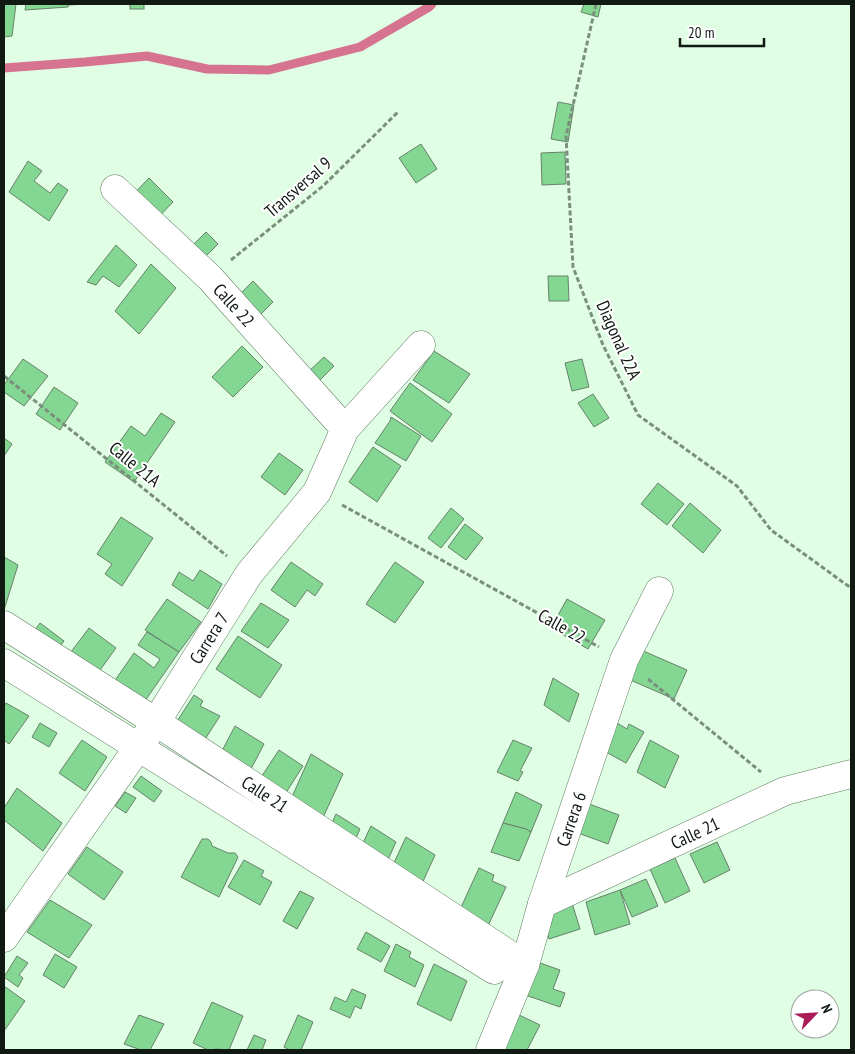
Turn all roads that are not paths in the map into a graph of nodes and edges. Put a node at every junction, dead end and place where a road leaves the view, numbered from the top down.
1 (115, 190) dead end
2 (421, 344) dead end
3 (345, 429) junction
4 (659, 591) dead end
5 (4, 625) edge
6 (4, 663) edge
7 (156, 722) junction
8 (138, 748) junction
9 (851, 774) edge
10 (542, 904) junction
11 (4, 938) edge
12 (525, 965) junction
13 (494, 970) dead end
14 (490, 1050) edge

1 - 3 street, Calle 22
2 - 3 street, Carrera 7
3 - 7 street, Carrera 7
4 - 10 street, Carrera 6
5 - 7 street, Calle 21
6 - 8 street, Calle 21
7 - 8 street, Carrera 7
7 - 12 street, Calle 21
8 - 11 street, Carrera 7
8 - 13 street, Calle 21
9 - 10 street, Calle 21
10 - 12 street, Carrera 6
12 - 14 street, Carrera 6

